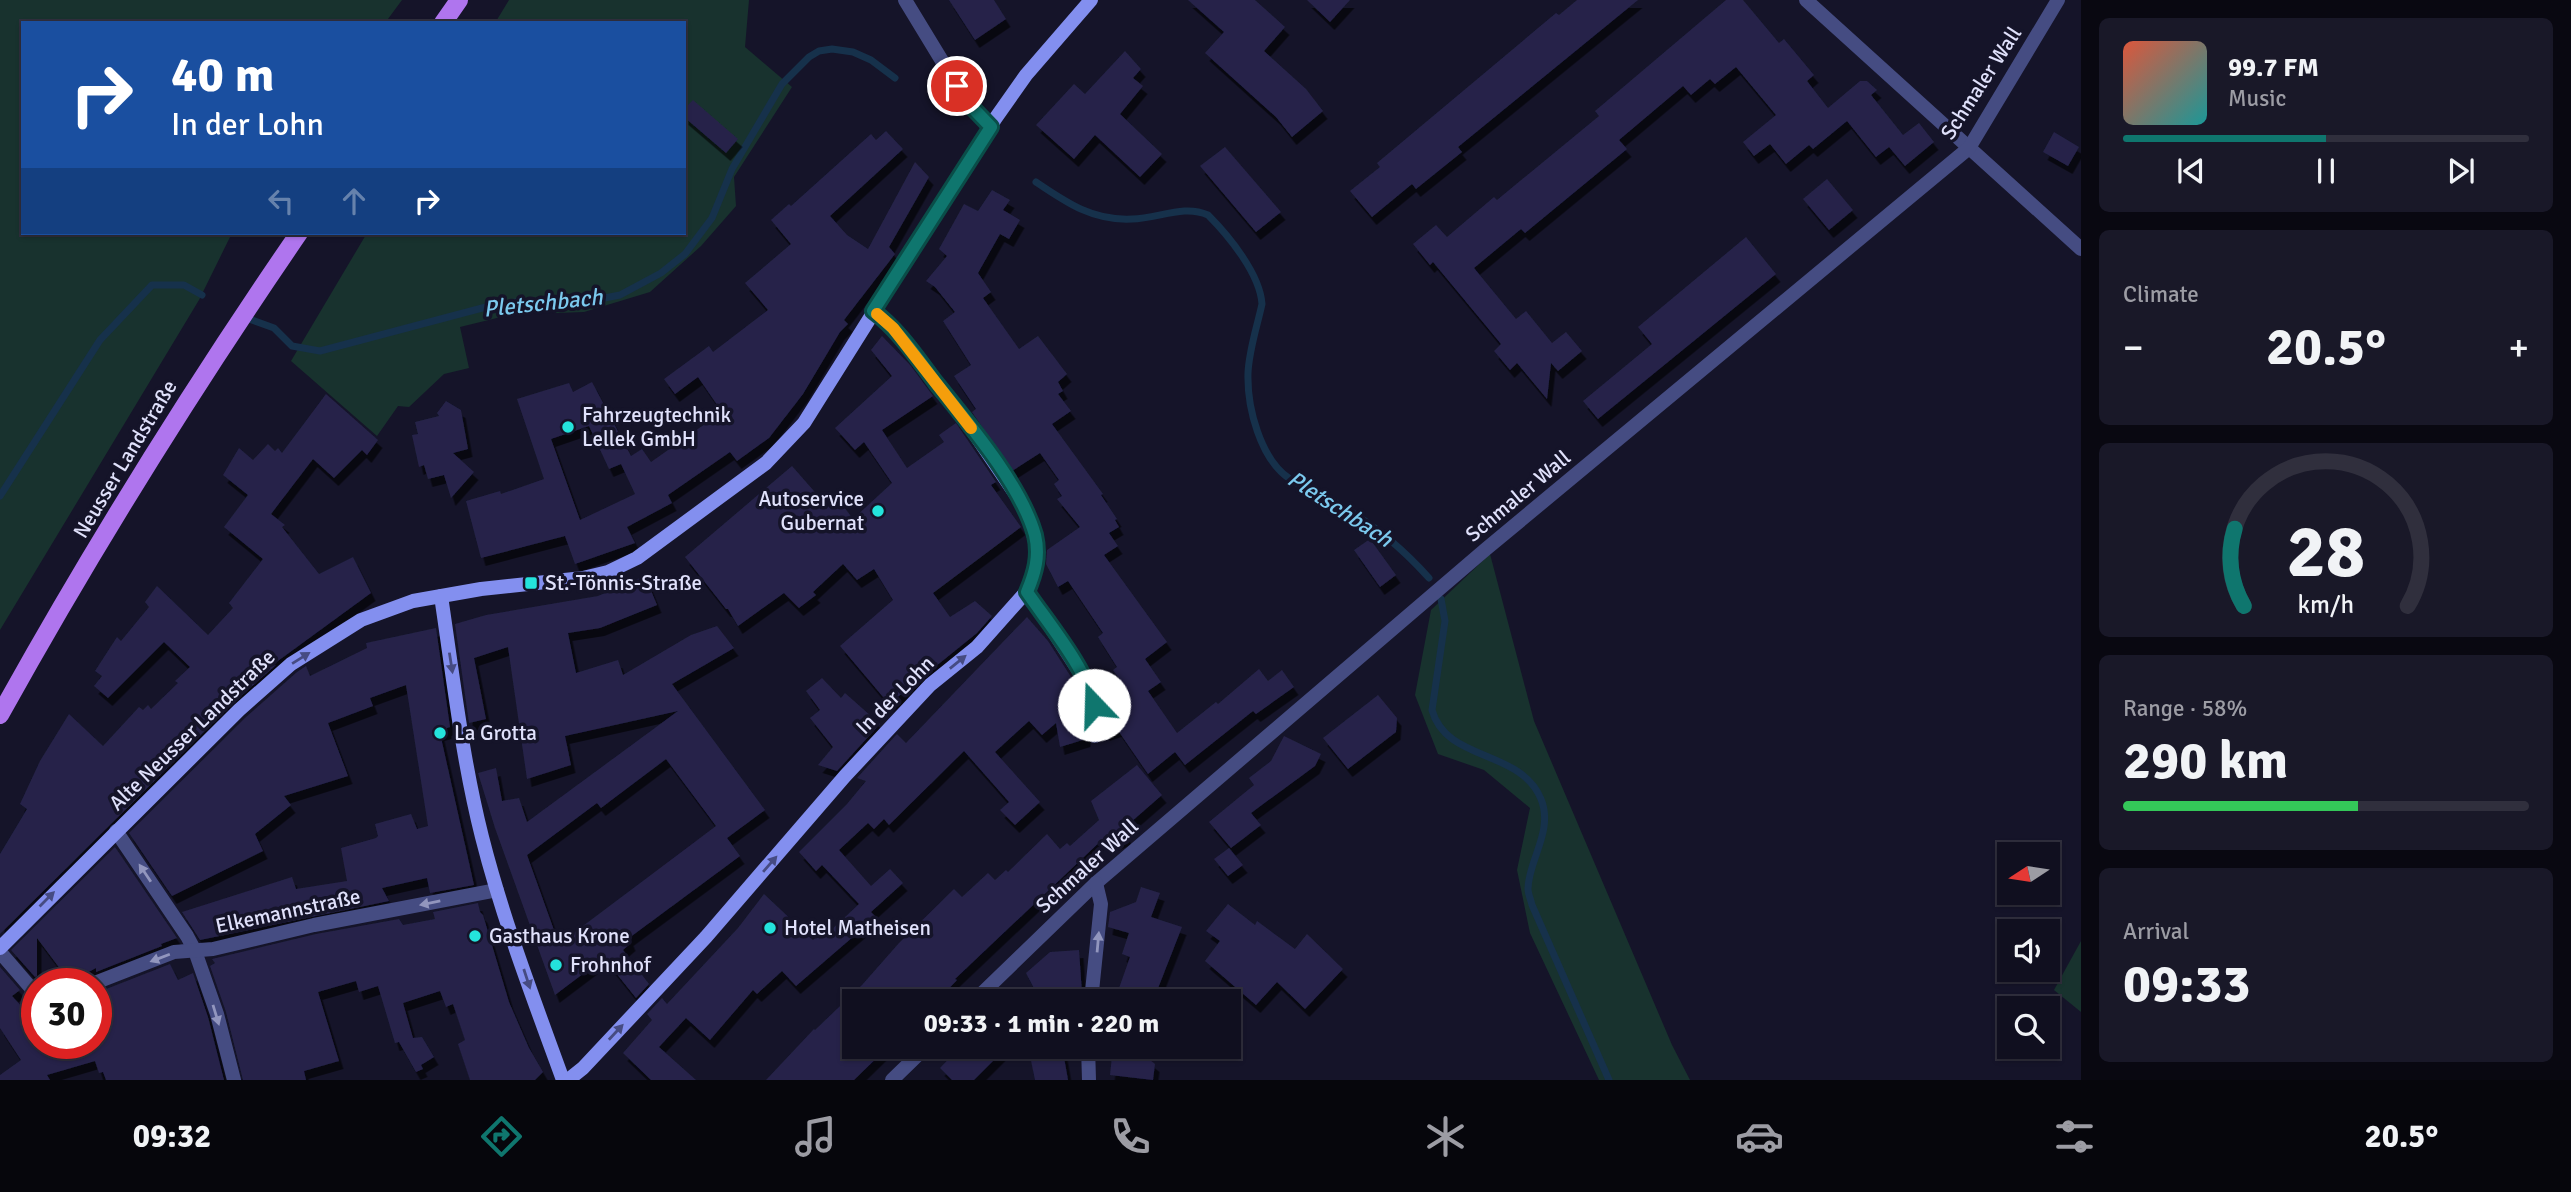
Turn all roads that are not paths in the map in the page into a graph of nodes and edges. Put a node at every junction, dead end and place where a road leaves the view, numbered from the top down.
1 (459, 0) edge
2 (905, 0) edge
3 (1091, 0) edge
4 (1806, 0) edge
5 (2058, 0) edge
6 (444, 21) edge
7 (991, 127) junction
8 (1969, 148) junction
9 (298, 235) edge
10 (2081, 249) edge
11 (873, 311) junction
12 (1027, 592) junction
13 (441, 596) junction
14 (0, 715) edge
15 (1096, 736) dead end
16 (116, 831) junction
17 (1096, 883) junction
18 (497, 890) junction
19 (0, 950) edge
20 (195, 951) junction
21 (21, 976) edge
22 (112, 976) edge
23 (986, 989) edge
24 (1092, 989) edge
25 (914, 1059) edge
26 (1088, 1059) edge
27 (234, 1080) edge
28 (563, 1080) edge
29 (568, 1080) edge
30 (892, 1080) edge
31 (1089, 1080) edge

1 - 6 main road
2 - 7 street
3 - 7 main road, Alte Neusser Landstraße
4 - 8 street
5 - 8 street, Schmaler Wall
7 - 11 main road, Alte Neusser Landstraße
8 - 10 street
8 - 17 street, Schmaler Wall
9 - 14 main road, Neusser Landstraße
11 - 12 main road, In der Lohn
11 - 13 main road, Alte Neusser Landstraße
12 - 15 street
29 -> 12 main road, In der Lohn
16 -> 13 main road, Alte Neusser Landstraße
13 -> 18 main road
19 -> 16 main road, Alte Neusser Landstraße
20 -> 16 street
17 - 23 street, Schmaler Wall
24 -> 17 street
18 -> 20 street, Elkemannstraße
18 -> 28 main road
19 - 21 street
20 -> 22 street, Elkemannstraße
20 -> 27 street
25 - 30 street
26 - 31 street

